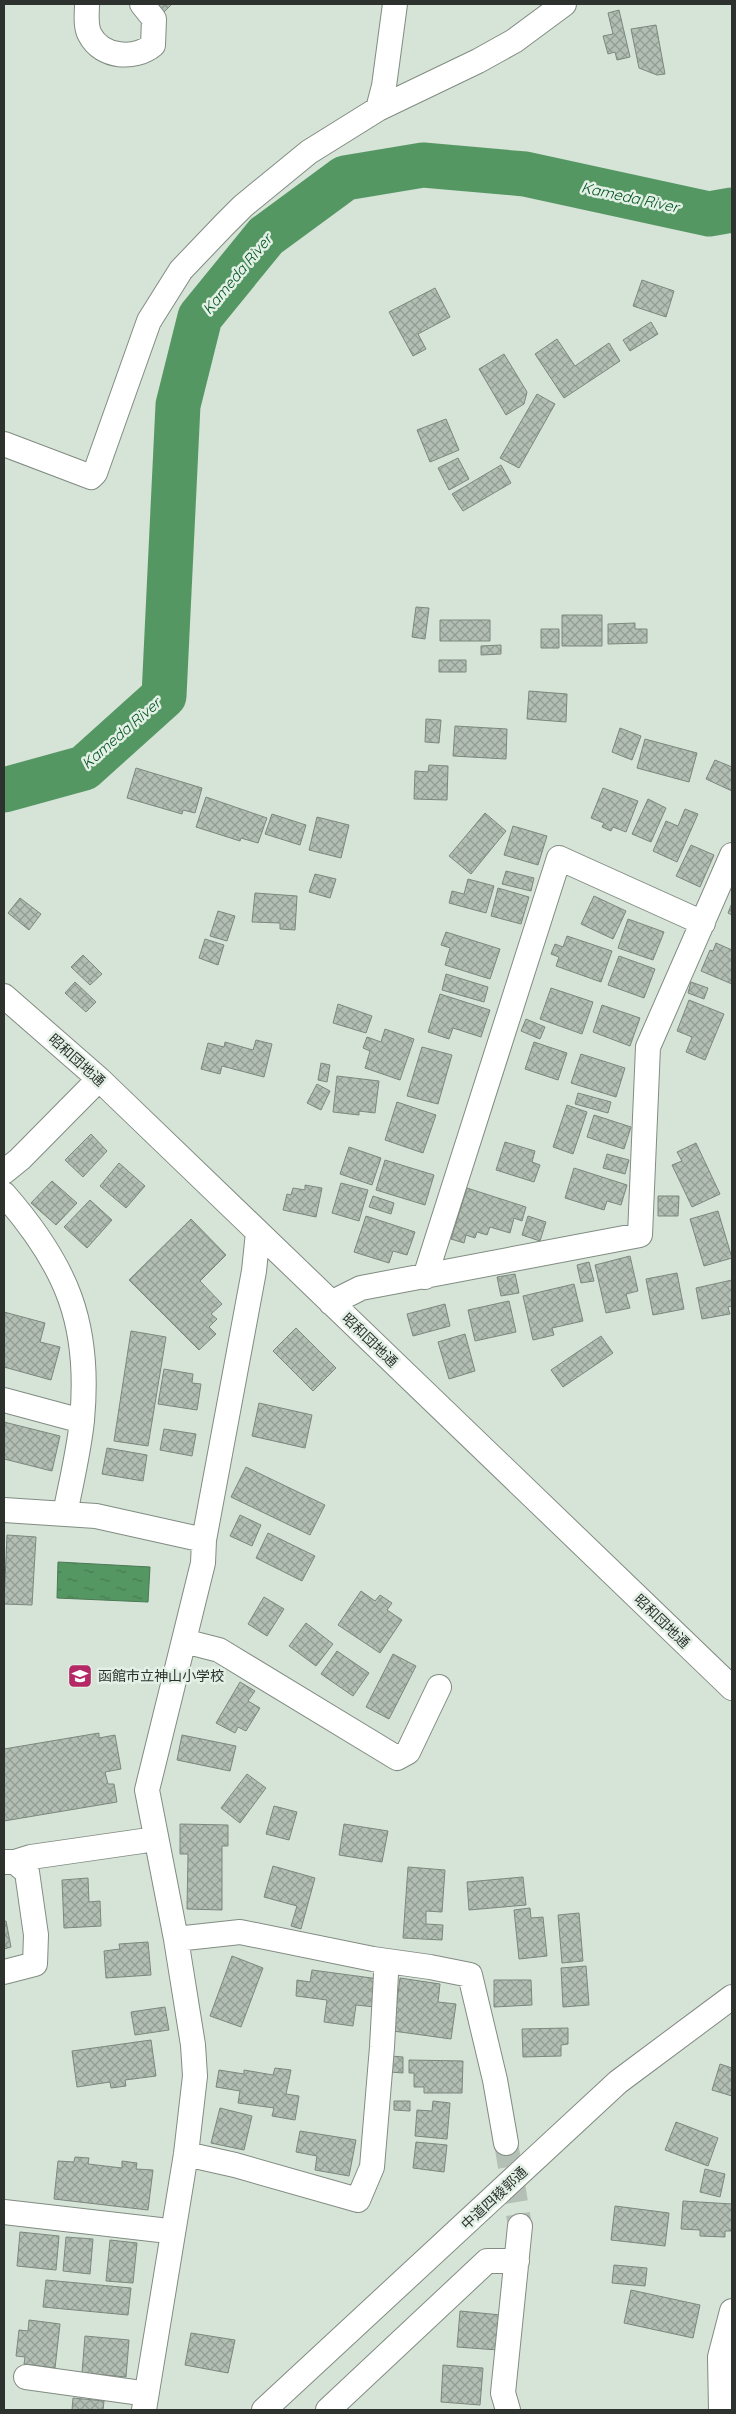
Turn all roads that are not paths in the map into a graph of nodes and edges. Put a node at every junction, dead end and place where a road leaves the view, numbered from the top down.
1 (87, 4) edge
2 (142, 4) edge
3 (395, 4) edge
4 (564, 4) edge
5 (378, 109) junction
6 (4, 444) edge
7 (732, 855) edge
8 (703, 922) junction
9 (4, 996) edge
10 (99, 1079) junction
11 (4, 1172) edge
12 (4, 1194) edge
13 (258, 1232) junction
14 (425, 1277) junction
15 (331, 1303) junction
16 (4, 1400) edge
17 (82, 1420) junction
18 (4, 1510) edge
19 (65, 1514) junction
20 (204, 1540) junction
21 (184, 1641) junction
22 (439, 1687) dead end
23 (732, 1688) edge
24 (142, 1841) dead end
25 (9, 1862) edge
26 (176, 1939) junction
27 (4, 1972) edge
28 (386, 1974) dead end
29 (732, 1997) edge
30 (506, 2143) tunnel mouth
31 (186, 2154) junction
32 (4, 2212) edge
33 (520, 2226) tunnel mouth
34 (160, 2230) dead end
35 (517, 2261) junction
36 (732, 2311) edge
37 (26, 2377) dead end
38 (139, 2401) edge
39 (264, 2410) edge
40 (328, 2410) edge
41 (508, 2410) edge
42 (721, 2410) edge

1 - 2 street
3 - 5 street
4 - 5 street
5 - 6 street
7 - 8 street
8 - 14 street
8 - 14 street
9 - 10 street, 昭和団地通
10 - 11 street
10 - 13 street, 昭和団地通
12 - 17 street
13 - 15 street, 昭和団地通
13 - 20 street
14 - 15 street
15 - 23 street, 昭和団地通
16 - 17 street
17 - 19 street
18 - 19 street
19 - 20 street
20 - 21 street
21 - 22 street
21 - 26 street
24 - 25 street
25 - 27 street
26 - 30 street
26 - 31 street
28 - 31 street
29 - 39 street, 中道四稜郭通
31 - 38 street
32 - 34 street
33 - 35 street
35 - 40 street
35 - 41 street
36 - 42 street
37 - 38 street

